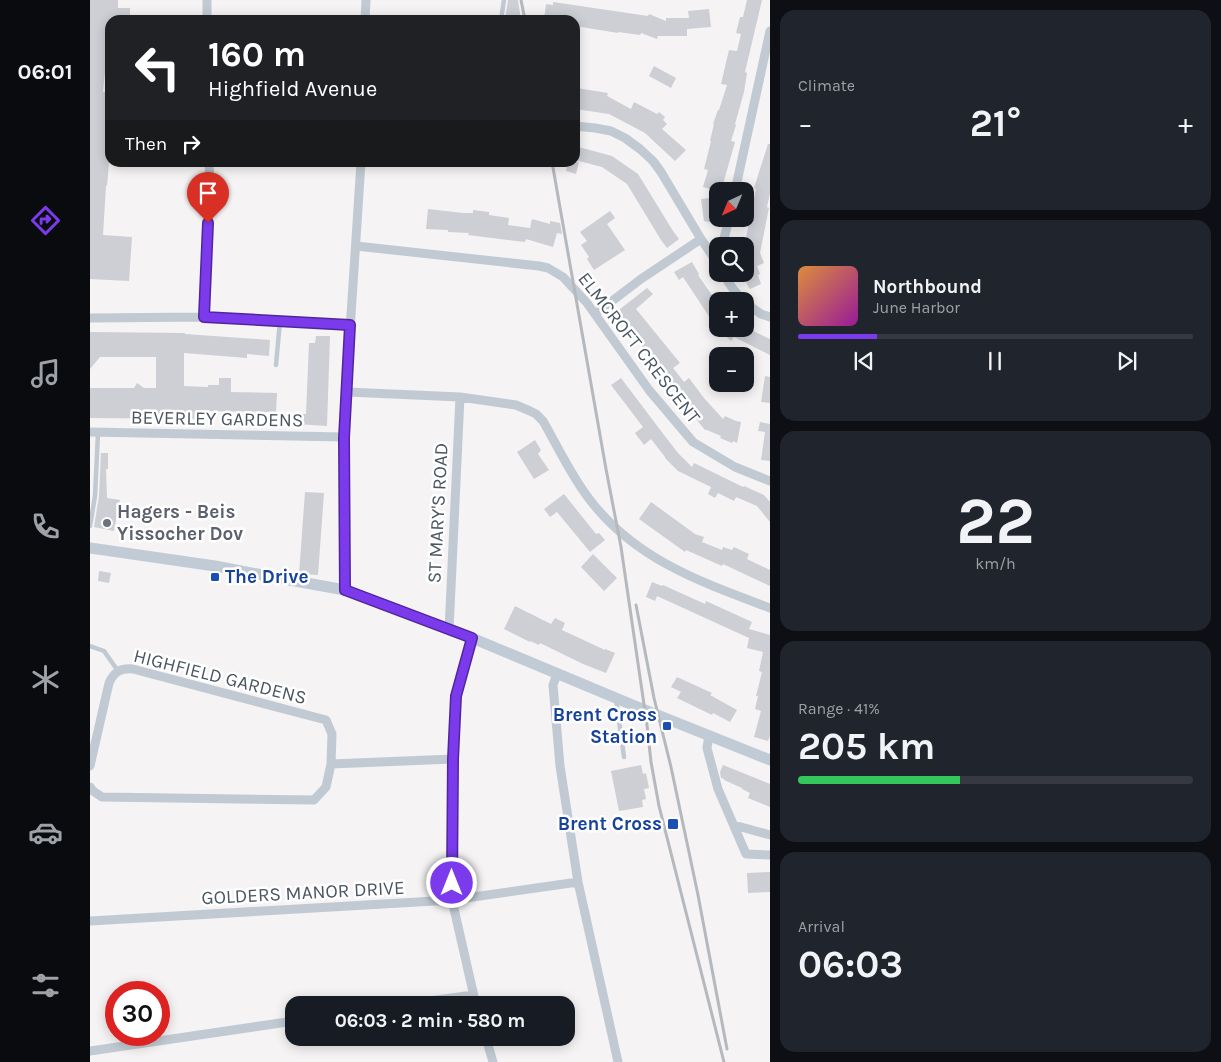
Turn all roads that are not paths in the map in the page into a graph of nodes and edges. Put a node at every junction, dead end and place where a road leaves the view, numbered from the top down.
1 (206, 0) edge
2 (366, 0) edge
3 (504, 0) edge
4 (206, 15) edge
5 (365, 15) edge
6 (502, 15) edge
7 (770, 32) edge
8 (580, 126) edge
9 (209, 167) edge
10 (361, 167) edge
11 (737, 182) edge
12 (701, 239) junction
13 (356, 246) junction
14 (709, 250) edge
15 (754, 309) edge
16 (594, 314) junction
17 (204, 317) junction
18 (770, 317) edge
19 (90, 318) edge
20 (280, 321) junction
21 (350, 325) junction
22 (276, 365) dead end
23 (347, 392) junction
24 (460, 397) junction
25 (94, 432) edge
26 (344, 438) junction
27 (770, 481) edge
28 (90, 526) edge
29 (90, 548) edge
30 (345, 590) junction
31 (770, 608) edge
32 (449, 630) junction
33 (472, 638) junction
34 (90, 646) edge
35 (118, 670) junction
36 (557, 674) junction
37 (616, 698) junction
38 (95, 723) edge
39 (709, 735) junction
40 (624, 757) dead end
41 (453, 759) junction
42 (770, 760) edge
43 (331, 764) junction
44 (90, 766) edge
45 (90, 787) edge
46 (734, 826) junction
47 (770, 836) edge
48 (770, 855) edge
49 (578, 882) junction
50 (452, 900) junction
51 (90, 921) edge
52 (473, 994) joint
53 (460, 996) edge
54 (285, 1022) edge
55 (488, 1046) edge
56 (90, 1051) edge
57 (493, 1062) edge
58 (618, 1062) edge

1 - 4 street
2 - 5 street
3 - 6 lane
7 - 11 street
8 - 12 street
9 - 17 street
10 - 13 street
12 - 14 street
12 - 16 street
13 - 16 street, ELMCROFT CRESCENT
13 - 21 street
15 - 18 street
16 - 27 street, ELMCROFT CRESCENT
17 - 19 street
17 - 20 street
20 - 21 street
20 - 22 lane
21 - 23 street
23 - 24 street
23 - 26 street
24 - 31 street
24 - 32 street, ST MARY'S ROAD
25 - 26 street, BEVERLEY GARDENS
25 - 28 lane
26 - 30 street
29 - 30 street
30 - 32 street
32 - 33 street
33 - 36 street
33 - 41 street
34 - 35 lane
35 - 38 street, HIGHFIELD GARDENS
35 - 43 street, HIGHFIELD GARDENS
36 - 37 street
36 - 49 street
37 - 39 street
37 - 40 lane
38 - 44 street, HIGHFIELD GARDENS
39 - 42 street
39 - 46 street
41 - 43 street
41 - 50 street
43 - 45 street, HIGHFIELD GARDENS
46 - 47 street
46 - 48 street
49 - 50 street, GOLDERS MANOR DRIVE
49 - 58 street
50 - 51 street, GOLDERS MANOR DRIVE
50 - 52 street
52 - 53 street
54 - 56 street
55 - 57 street

